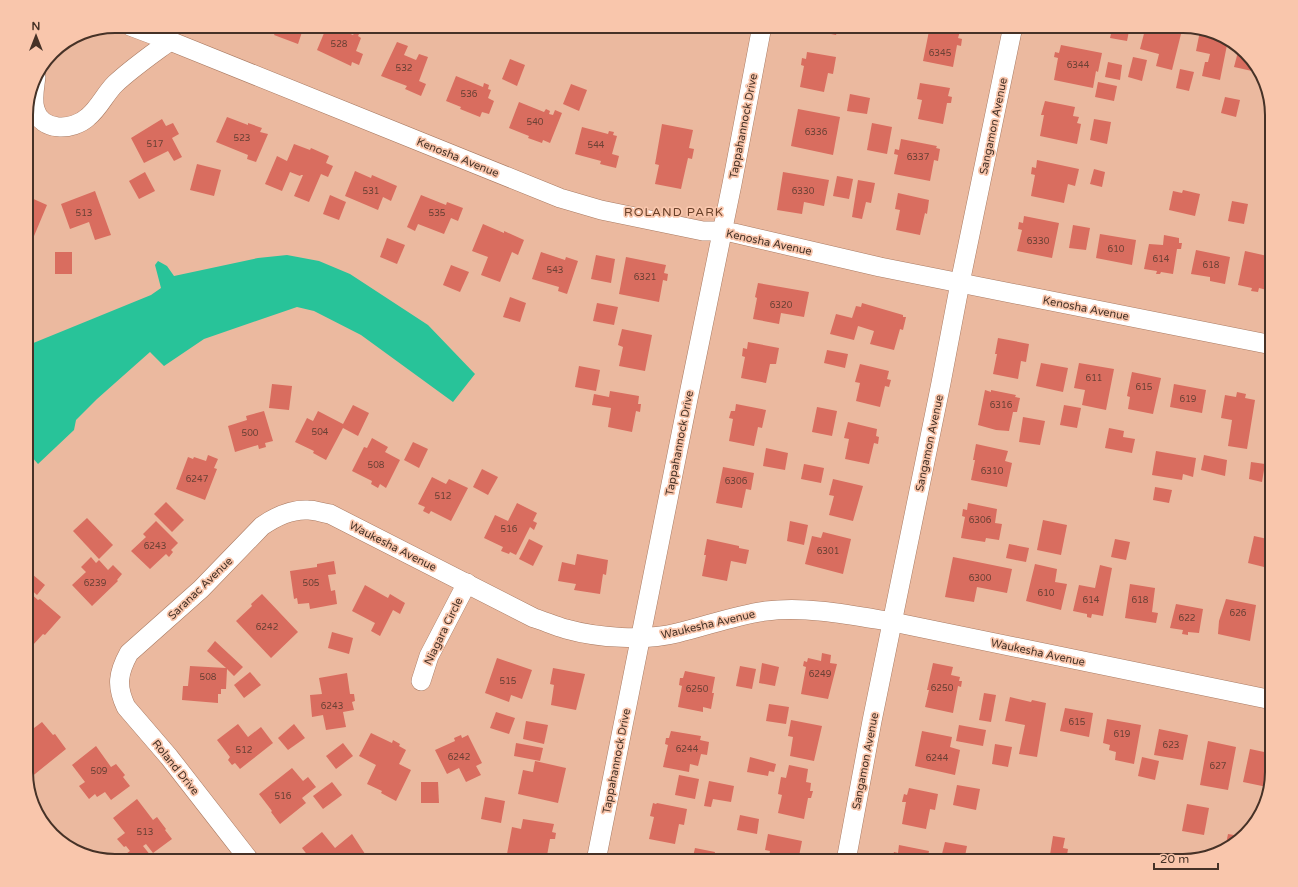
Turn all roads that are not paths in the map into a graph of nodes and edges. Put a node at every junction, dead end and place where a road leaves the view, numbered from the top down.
1 (149, 33) edge
2 (761, 33) edge
3 (1012, 33) edge
4 (170, 41) junction
5 (34, 103) edge
6 (722, 231) junction
7 (960, 283) junction
8 (1265, 344) edge
9 (284, 514) joint
10 (467, 583) junction
11 (893, 622) junction
12 (641, 638) junction
13 (121, 667) joint
14 (422, 681) dead end
15 (1265, 699) edge
16 (245, 854) edge
17 (597, 854) edge
18 (847, 854) edge

1 - 4 street, Kenosha Avenue
2 - 6 street, Tappahannock Drive
3 - 7 street, Sangamon Avenue
4 - 5 street
4 - 6 street, Kenosha Avenue
6 - 7 street, Kenosha Avenue
6 - 12 street, Tappahannock Drive
7 - 8 street, Kenosha Avenue
7 - 11 street, Sangamon Avenue
9 - 10 street, Waukesha Avenue
9 - 13 street, Saranac Avenue
10 - 12 street, Waukesha Avenue
10 - 14 street, Niagara Circle
11 - 12 street, Waukesha Avenue
11 - 15 street, Waukesha Avenue
11 - 18 street, Sangamon Avenue
12 - 17 street, Tappahannock Drive
13 - 16 street, Roland Drive

